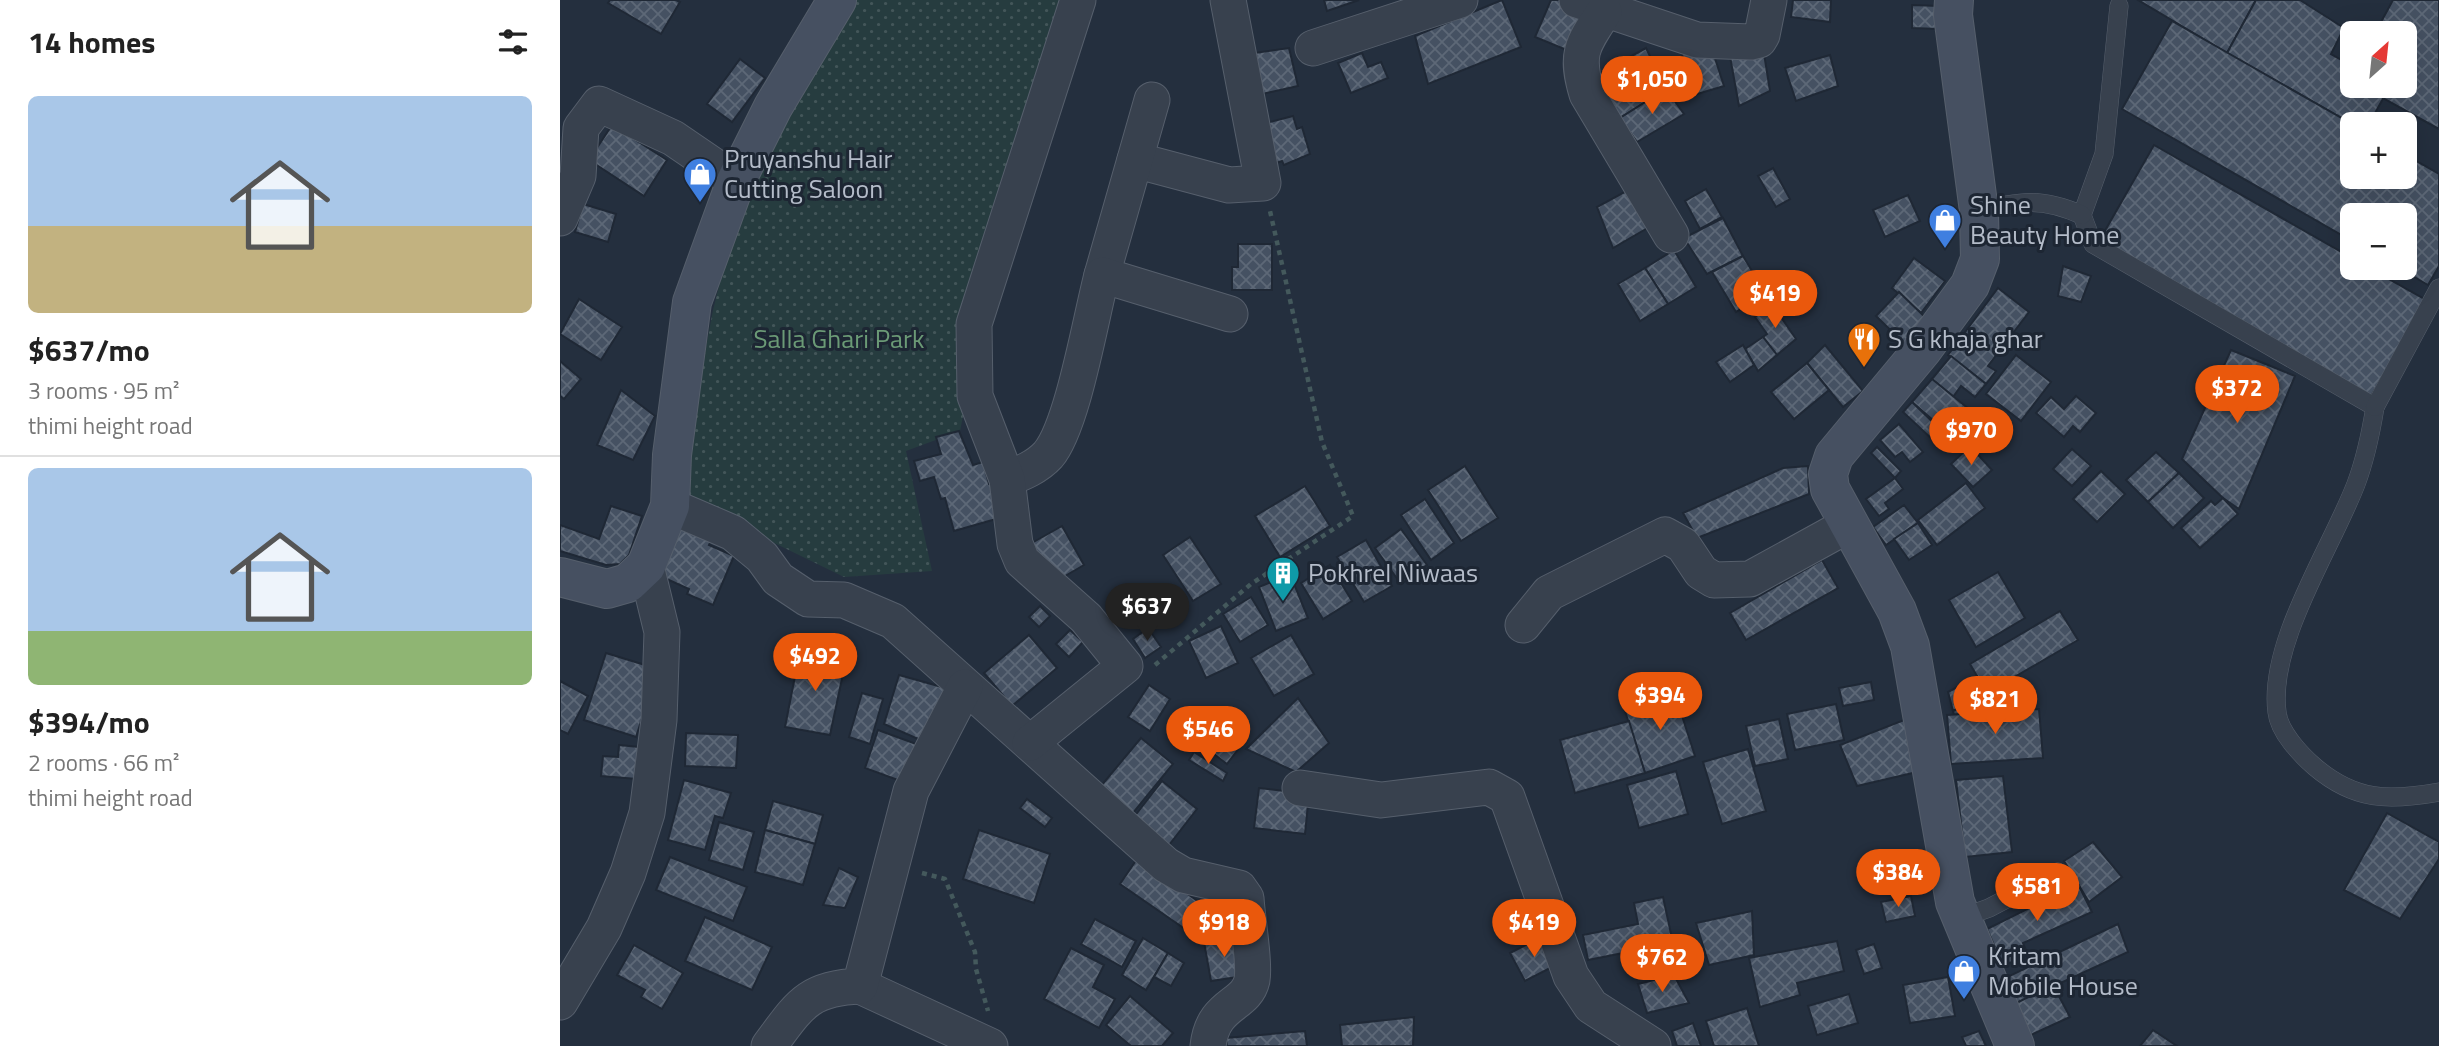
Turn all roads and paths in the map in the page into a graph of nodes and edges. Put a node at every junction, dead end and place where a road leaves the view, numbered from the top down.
1 (837, 0) edge
2 (1077, 0) edge
3 (1228, 0) edge
4 (1460, 0) edge
5 (1769, 0) edge
6 (1954, 0) edge
7 (1590, 6) edge
8 (2119, 6) dead end
9 (1312, 47) dead end
10 (1152, 100) dead end
11 (1135, 160) junction
12 (736, 181) junction
13 (1264, 183) junction
14 (1978, 206) junction
15 (2082, 215) junction
16 (560, 218) edge
17 (1671, 235) dead end
18 (1102, 275) junction
19 (2439, 288) edge
20 (1230, 314) dead end
21 (2375, 407) junction
22 (1007, 479) junction
23 (670, 506) junction
24 (1850, 524) junction
25 (646, 565) junction
26 (560, 577) edge
27 (1523, 625) dead end
28 (1125, 666) junction
29 (965, 687) junction
30 (1030, 743) junction
31 (1300, 788) dead end
32 (2439, 792) edge
33 (891, 866) junction
34 (2058, 872) dead end
35 (1962, 918) junction
36 (860, 986) junction
37 (560, 1002) edge
38 (990, 1034) edge
39 (769, 1046) edge
40 (1208, 1046) edge
41 (1653, 1046) edge
42 (2015, 1046) edge

1 - 12 street
2 - 22 street
3 - 13 street
4 - 9 street
5 - 7 street
6 - 14 street
7 - 17 street
8 - 15 lane
10 - 11 street
11 - 13 street
11 - 18 street
12 - 16 street
12 - 23 street
13 - 28 path
14 - 15 lane
14 - 24 street
15 - 21 lane
18 - 20 street
18 - 22 street
19 - 21 lane
21 - 32 lane
22 - 28 street
23 - 25 street
23 - 29 street
24 - 27 street
24 - 35 street
25 - 26 street
25 - 37 street
28 - 30 street
29 - 30 street
29 - 33 street
30 - 40 street
31 - 41 street
33 - 36 street
33 - 38 path
34 - 35 lane
35 - 42 street
36 - 38 street
36 - 39 street

